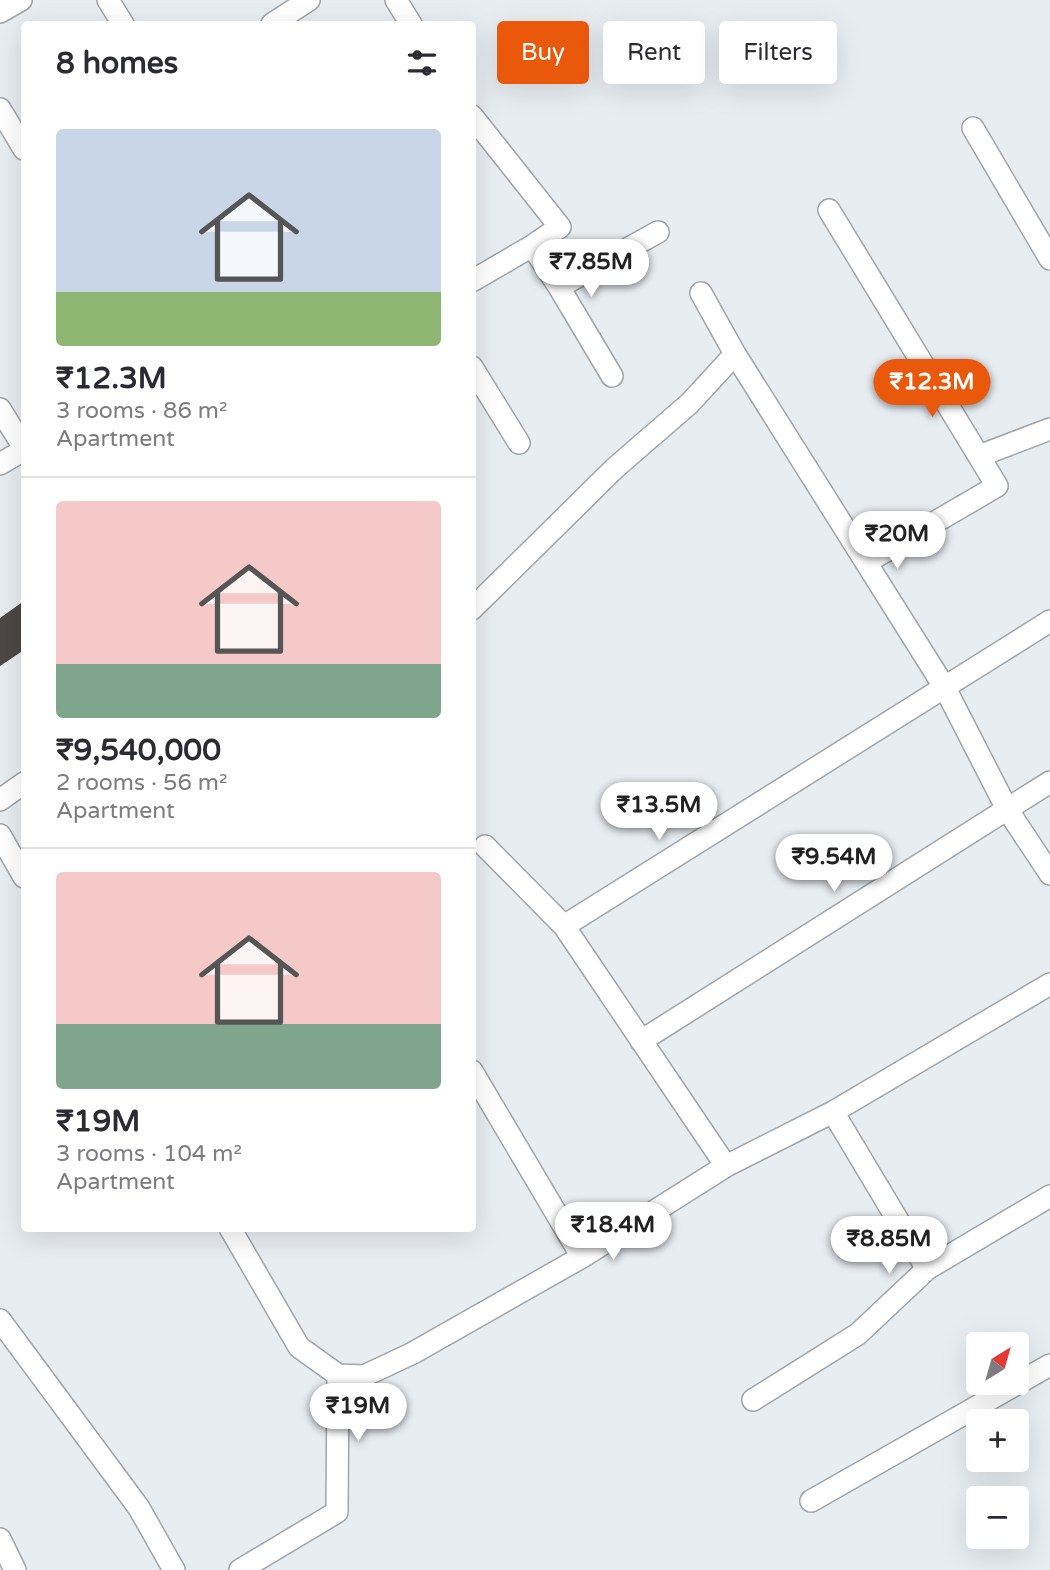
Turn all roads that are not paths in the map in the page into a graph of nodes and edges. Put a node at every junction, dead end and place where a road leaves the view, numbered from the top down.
1 (21, 0) edge
2 (108, 0) edge
3 (309, 0) edge
4 (396, 0) edge
5 (0, 12) edge
6 (121, 21) edge
7 (277, 21) edge
8 (409, 21) edge
9 (0, 109) edge
10 (476, 121) edge
11 (973, 128) dead end
12 (21, 144) edge
13 (829, 210) dead end
14 (658, 232) dead end
15 (532, 246) junction
16 (1050, 259) edge
17 (476, 279) edge
18 (559, 286) junction
19 (701, 293) dead end
20 (735, 354) junction
21 (476, 373) edge
22 (612, 376) dead end
23 (0, 409) edge
24 (1050, 429) edge
25 (519, 443) dead end
26 (21, 444) edge
27 (21, 451) edge
28 (979, 456) junction
29 (0, 464) edge
30 (867, 562) junction
31 (476, 602) edge
32 (1050, 621) edge
33 (945, 688) junction
34 (1050, 782) edge
35 (21, 785) edge
36 (0, 800) edge
37 (1007, 809) junction
38 (0, 835) edge
39 (485, 846) dead end
40 (21, 872) edge
41 (1050, 874) edge
42 (564, 926) junction
43 (1050, 984) edge
44 (641, 1041) junction
45 (476, 1078) edge
46 (833, 1112) junction
47 (726, 1166) junction
48 (1050, 1196) edge
49 (232, 1232) edge
50 (582, 1257) junction
51 (927, 1269) junction
52 (0, 1320) edge
53 (1050, 1365) edge
54 (338, 1375) junction
55 (753, 1400) dead end
56 (811, 1501) dead end
57 (0, 1539) edge
58 (15, 1570) edge
59 (174, 1570) edge
60 (240, 1570) edge

1 - 5 street
2 - 6 street
3 - 7 street
4 - 8 street
9 - 12 street
10 - 15 street
11 - 16 street
13 - 28 street
14 - 18 street
15 - 17 street
15 - 18 street
18 - 22 street
19 - 20 street
20 - 30 street
20 - 31 street
21 - 25 street
23 - 26 street
24 - 28 street
27 - 29 street
28 - 30 street
30 - 33 street
32 - 33 street
33 - 37 street
33 - 42 street
34 - 37 street
35 - 36 street
37 - 41 street
37 - 44 street
38 - 40 street
39 - 42 street
42 - 44 street
43 - 46 street
44 - 47 street
45 - 50 street
46 - 47 street
46 - 51 street
47 - 50 street
48 - 51 street
49 - 54 street
50 - 54 street
51 - 55 street
52 - 59 street
53 - 56 street
54 - 60 street
57 - 58 street

